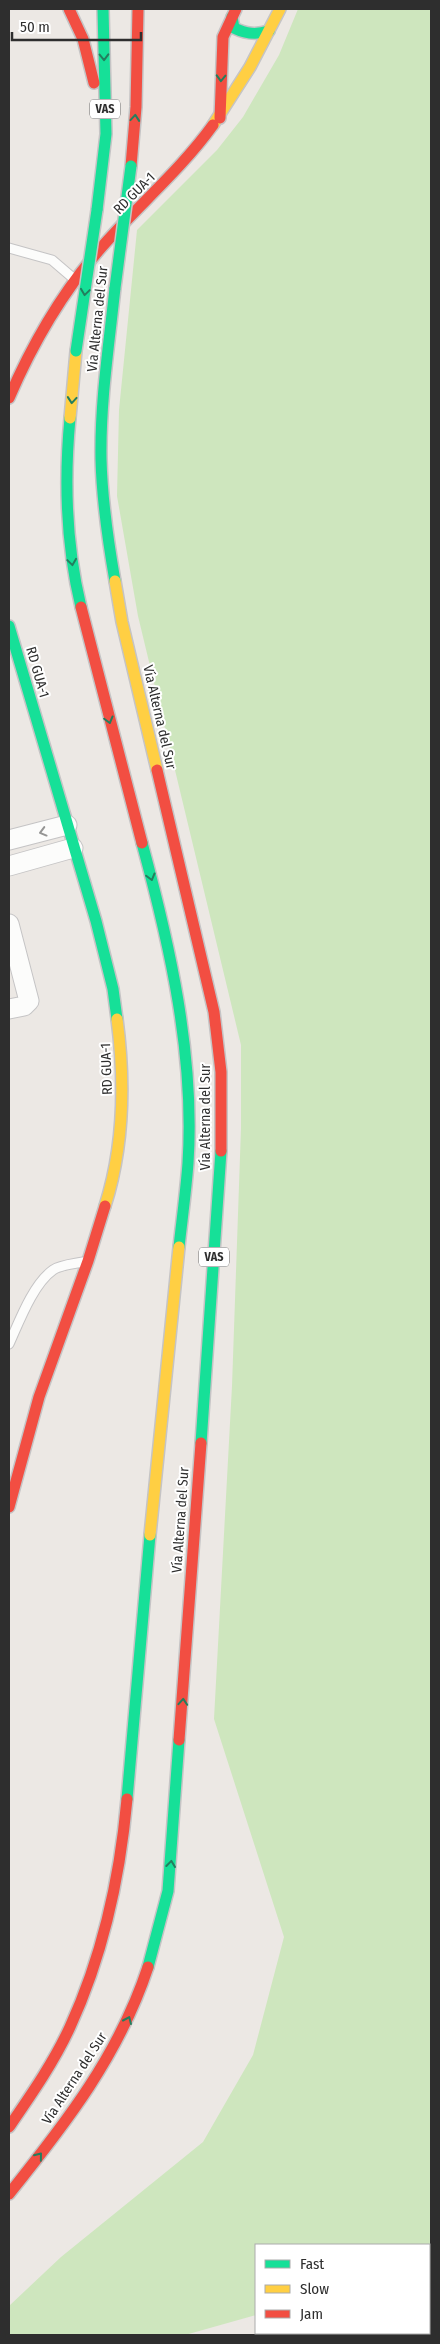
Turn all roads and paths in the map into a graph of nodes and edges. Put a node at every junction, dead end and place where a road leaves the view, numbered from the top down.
1 (69, 9) edge
2 (103, 9) edge
3 (138, 9) edge
4 (280, 9) edge
5 (233, 15) edge
6 (268, 31) junction
7 (228, 39) junction
8 (233, 96) junction
9 (220, 118) junction
10 (106, 134) junction
11 (9, 248) edge
12 (75, 280) junction
13 (9, 398) edge
14 (9, 626) edge
15 (67, 825) junction
16 (9, 840) edge
17 (73, 848) junction
18 (9, 866) edge
19 (9, 924) edge
20 (9, 1010) edge
21 (88, 1261) junction
22 (9, 1344) edge
23 (9, 1507) edge
24 (9, 2127) edge
25 (9, 2194) edge

1 - 10 main road
2 -> 10 main road, Vía Alterna del Sur / VAS
25 -> 3 main road, Vía Alterna del Sur / VAS, bridge
4 - 6 main road, RD GUA-1
5 - 6 main road
5 - 7 main road
6 - 8 main road, RD GUA-1
7 - 8 main road
7 -> 9 main road
8 - 9 main road, RD GUA-1
9 - 12 main road, RD GUA-1
10 -> 24 main road, Vía Alterna del Sur / VAS, bridge
11 - 12 lane
12 - 13 main road, RD GUA-1
14 - 15 main road, RD GUA-1
15 -> 16 street
15 - 17 main road, RD GUA-1
17 - 18 street
17 - 21 main road, RD GUA-1
19 - 20 street
21 - 22 lane
21 - 23 main road, RD GUA-1

